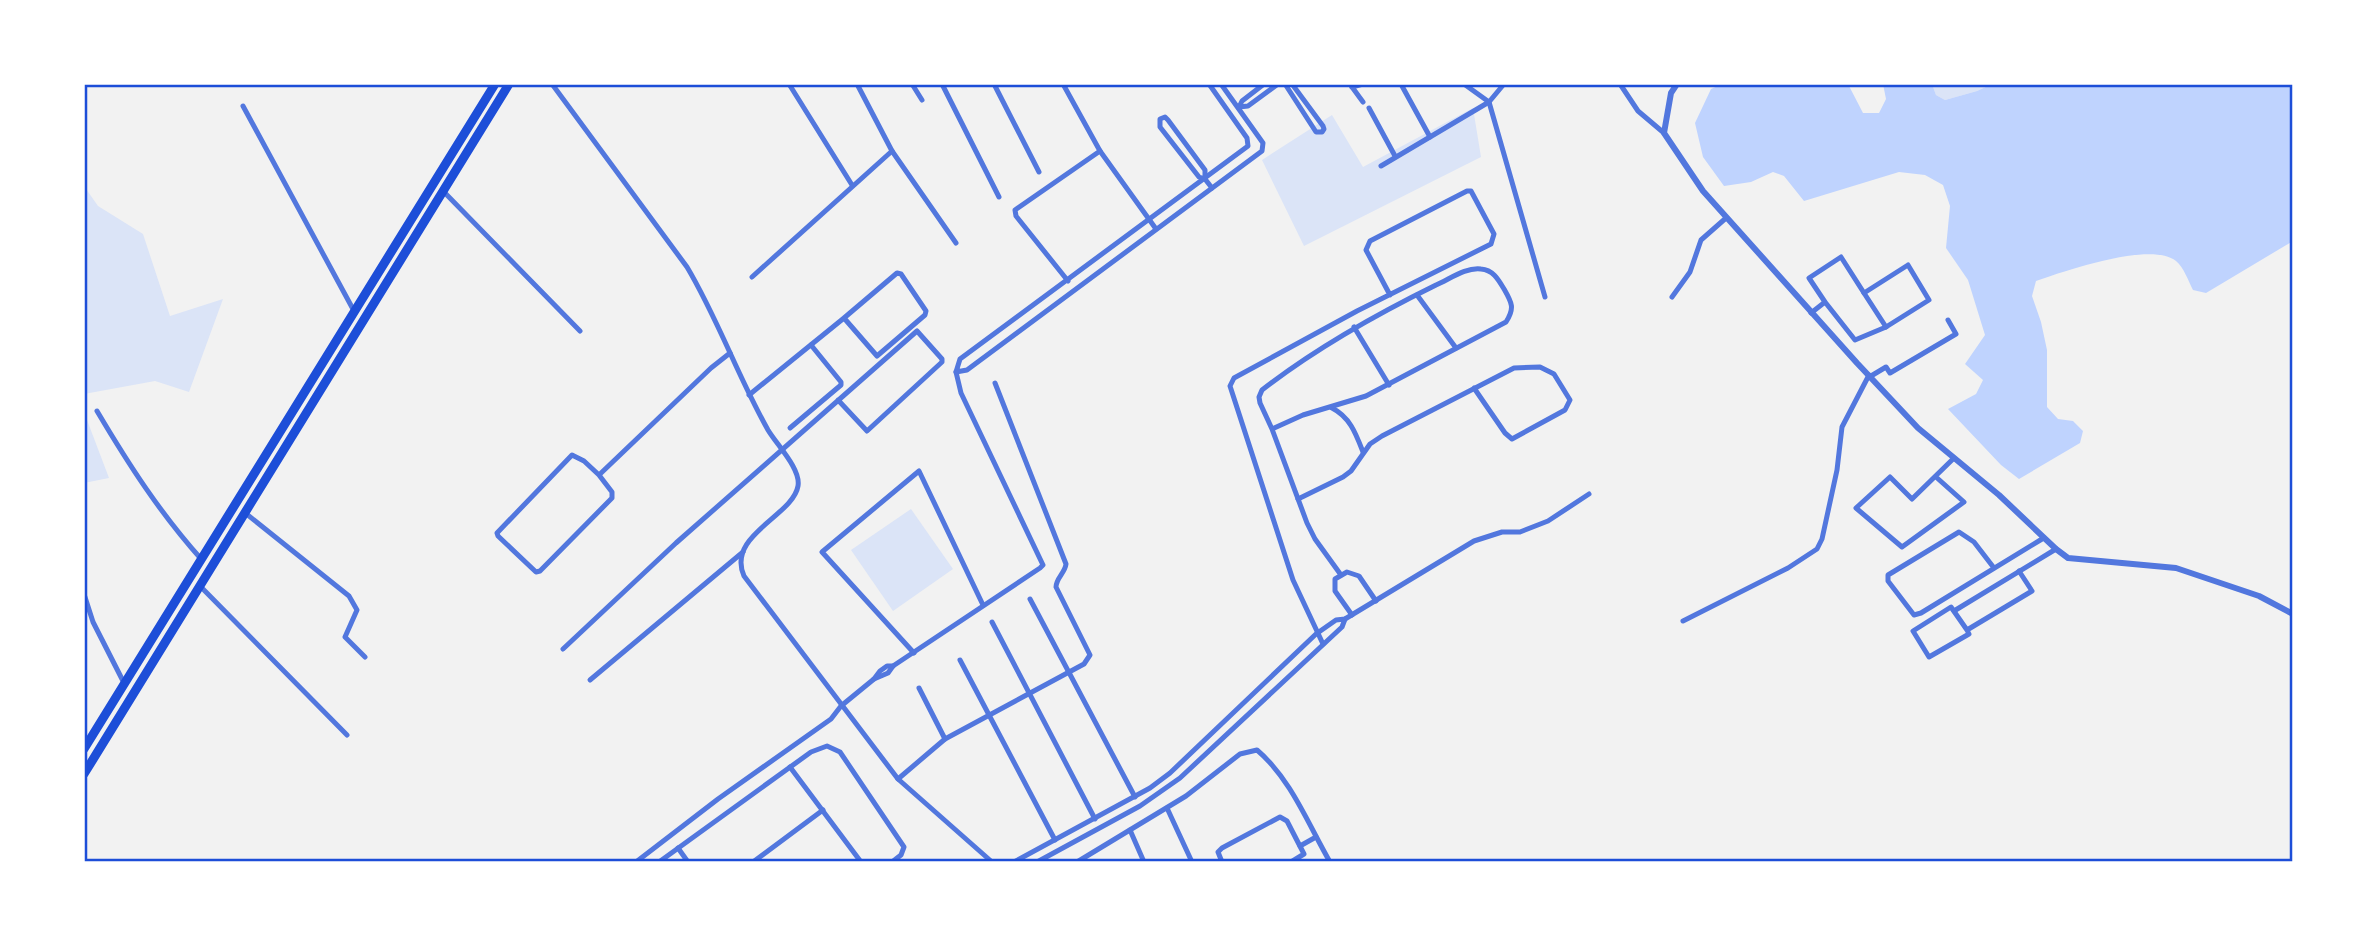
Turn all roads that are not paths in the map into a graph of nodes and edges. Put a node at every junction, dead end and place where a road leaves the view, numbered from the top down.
1 (495, 84) edge
2 (509, 84) edge
3 (552, 84) edge
4 (789, 84) edge
5 (857, 84) edge
6 (912, 84) edge
7 (942, 84) edge
8 (994, 84) edge
9 (1063, 84) edge
10 (1209, 84) edge
11 (1221, 84) edge
12 (1264, 84) edge
13 (1278, 84) edge
14 (1284, 84) edge
15 (1292, 84) edge
16 (1363, 84) edge
17 (1464, 84) edge
18 (1620, 84) edge
19 (1677, 84) edge
20 (1351, 85) edge
21 (1502, 85) edge
22 (1402, 86) dead end
23 (922, 100) dead end
24 (1363, 102) dead end
25 (1489, 102) junction
26 (243, 106) dead end
27 (1238, 107) junction
28 (1369, 108) dead end
29 (1231, 114) junction
30 (1664, 133) junction
31 (1430, 137) junction
32 (1250, 144) junction
33 (1264, 146) junction
34 (892, 151) junction
35 (1100, 151) junction
36 (1395, 156) junction
37 (445, 164) junction
38 (1381, 166) dead end
39 (1040, 172) dead end
40 (455, 173) junction
41 (1205, 179) junction
42 (852, 185) junction
43 (1212, 188) junction
44 (444, 192) junction
45 (999, 197) dead end
46 (1727, 218) junction
47 (1150, 221) junction
48 (1156, 229) junction
49 (956, 243) dead end
50 (752, 277) dead end
51 (1068, 281) junction
52 (1060, 287) junction
53 (1864, 293) junction
54 (1390, 295) junction
55 (1417, 295) junction
56 (1066, 296) junction
57 (1545, 296) dead end
58 (1672, 297) dead end
59 (1825, 302) junction
60 (354, 311) junction
61 (1811, 313) junction
62 (844, 318) junction
63 (1948, 320) dead end
64 (1354, 327) junction
65 (1886, 327) junction
66 (580, 331) dead end
67 (983, 343) junction
68 (811, 345) junction
69 (1456, 348) junction
70 (990, 352) junction
71 (730, 353) junction
72 (956, 372) junction
73 (1870, 375) junction
74 (995, 383) dead end
75 (1389, 385) junction
76 (1474, 388) junction
77 (749, 395) junction
78 (838, 400) junction
79 (1332, 408) junction
80 (97, 411) dead end
81 (790, 428) dead end
82 (1272, 429) junction
83 (782, 452) junction
84 (1363, 452) junction
85 (1954, 458) junction
86 (599, 475) junction
87 (1936, 477) junction
88 (1589, 494) dead end
89 (1298, 499) junction
90 (244, 512) junction
91 (2042, 539) junction
92 (2056, 550) junction
93 (744, 551) junction
94 (202, 561) junction
95 (1994, 568) junction
96 (2019, 571) junction
97 (1341, 575) junction
98 (200, 586) junction
99 (84, 594) edge
100 (1030, 599) dead end
101 (1376, 601) junction
102 (983, 605) junction
103 (1954, 611) junction
104 (2293, 614) edge
105 (1352, 615) junction
106 (1345, 619) junction
107 (1683, 621) dead end
108 (992, 622) dead end
109 (1967, 630) junction
110 (1317, 634) junction
111 (1323, 644) junction
112 (563, 649) dead end
113 (914, 653) junction
114 (365, 657) dead end
115 (960, 660) dead end
116 (1068, 672) junction
117 (590, 680) dead end
118 (124, 684) junction
119 (919, 688) dead end
120 (1029, 692) junction
121 (841, 706) junction
122 (989, 715) junction
123 (347, 735) dead end
124 (945, 739) junction
125 (84, 749) edge
126 (790, 767) junction
127 (84, 774) edge
128 (898, 779) junction
129 (1135, 797) junction
130 (1167, 808) junction
131 (823, 810) junction
132 (1095, 819) junction
133 (1130, 831) junction
134 (1316, 837) junction
135 (1055, 840) junction
136 (1300, 846) junction
137 (678, 848) junction
138 (1092, 853) junction
139 (858, 859) edge
140 (636, 862) edge
141 (659, 862) edge
142 (688, 862) edge
143 (753, 862) edge
144 (849, 862) edge
145 (892, 862) edge
146 (992, 862) edge
147 (1014, 862) edge
148 (1037, 862) edge
149 (1077, 862) edge
150 (1096, 862) edge
151 (1144, 862) edge
152 (1192, 862) edge
153 (1222, 862) edge
154 (1291, 862) edge
155 (1330, 862) edge

1 - 37 highway
2 - 40 highway
3 - 71 street
4 - 42 street
5 - 34 street
6 - 23 street
7 - 45 street
8 - 39 street
9 - 35 street
10 - 29 street
11 - 27 street
12 - 27 street
13 - 27 street
14 - 15 street
16 - 20 street
17 - 25 street
18 - 30 street
19 - 30 street
20 - 24 street
21 - 25 street
22 - 31 street
25 - 31 street
25 - 57 street
26 - 60 street
27 - 29 street
27 - 33 street
28 - 36 street
29 - 32 street
30 - 46 street
31 - 36 street
32 - 33 street
32 - 41 street
33 - 43 street
34 - 42 street
34 - 49 street
35 - 47 street
35 - 51 street
36 - 38 street
37 - 40 highway
37 - 60 highway
40 - 44 highway
41 - 41 street
41 - 43 street
41 - 47 street
42 - 50 street
43 - 48 street
44 - 66 street
44 - 90 highway
46 - 58 street
46 - 61 street
47 - 48 street
47 - 51 street
48 - 56 street
51 - 52 street
52 - 56 street
52 - 67 street
53 - 59 street
53 - 65 street
53 - 65 street
54 - 54 street
54 - 110 street
55 - 64 street
55 - 69 street
55 - 69 street
56 - 70 street
59 - 61 street
59 - 65 street
60 - 94 highway
61 - 73 street
62 - 62 street
62 - 68 street
63 - 73 street
64 - 75 street
64 - 82 street
67 - 70 street
67 - 72 street
68 - 77 street
68 - 81 street
69 - 75 street
70 - 72 street
71 - 77 street
71 - 86 street
72 - 102 street
73 - 85 street
73 - 107 street
74 - 116 street
75 - 79 street
76 - 76 street
76 - 84 street
77 - 83 street
78 - 78 street
78 - 83 street
79 - 82 street
79 - 84 street
80 - 94 street
82 - 89 street
83 - 93 street
83 - 112 street
84 - 89 street
85 - 87 street
85 - 91 street
86 - 86 street
87 - 87 street
88 - 101 street
89 - 97 street
90 - 98 highway
90 - 114 street
91 - 92 street
91 - 95 street
92 - 96 street
92 - 104 street
93 - 117 street
93 - 121 street
94 - 118 highway
95 - 95 street
96 - 103 street
96 - 109 street
97 - 101 street
97 - 105 street
98 - 123 street
98 - 127 highway
99 - 118 street
100 - 116 street
101 - 105 street
102 - 113 street
102 - 113 street
103 - 109 street
103 - 109 street
105 - 106 street
106 - 110 street
106 - 111 street
108 - 120 street
110 - 111 street
110 - 129 street
111 - 148 street
113 - 121 street
115 - 122 street
116 - 120 street
116 - 129 street
118 - 125 highway
119 - 124 street
120 - 122 street
120 - 132 street
121 - 128 street
121 - 140 street
122 - 124 street
122 - 135 street
124 - 128 street
126 - 131 street
126 - 137 street
126 - 145 street
128 - 146 street
129 - 132 street
130 - 133 street
130 - 134 street
130 - 152 street
131 - 139 street
131 - 143 street
132 - 135 street
133 - 138 street
133 - 151 street
134 - 136 street
134 - 155 street
135 - 147 street
136 - 153 street
136 - 154 street
137 - 141 street
137 - 142 street
138 - 149 street
138 - 150 street
139 - 144 street

